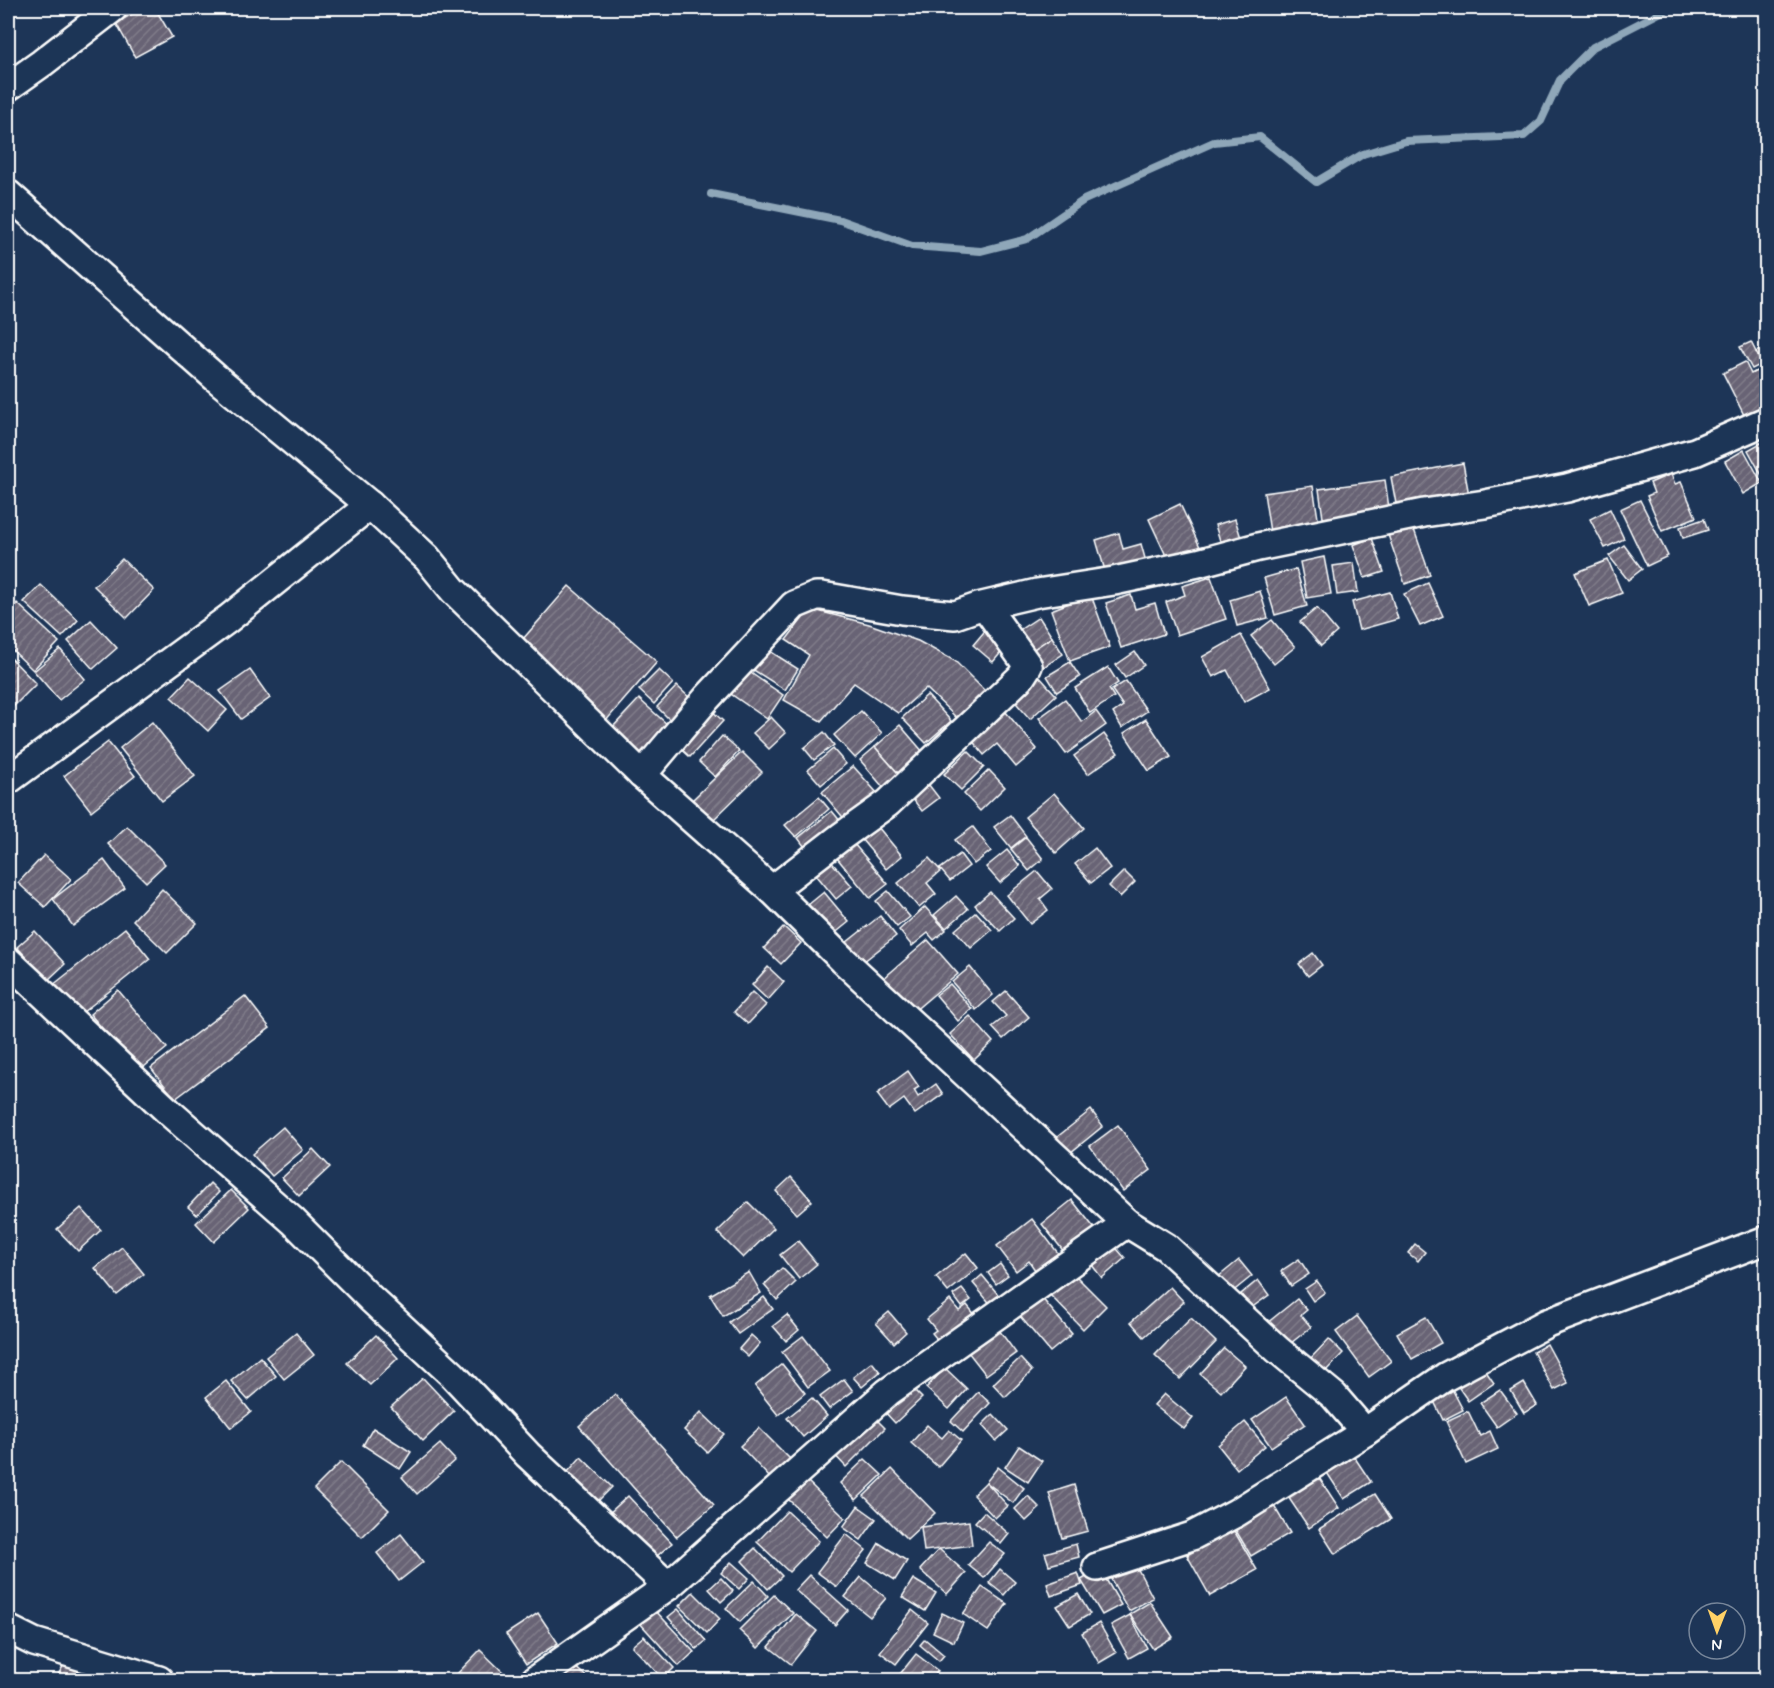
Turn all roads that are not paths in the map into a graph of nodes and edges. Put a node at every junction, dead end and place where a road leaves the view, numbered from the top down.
1 (113, 8) edge
2 (8, 87) edge
3 (8, 194) edge
4 (1767, 421) edge
5 (370, 505) junction
6 (985, 606) junction
7 (642, 775) junction
8 (8, 780) edge
9 (772, 890) junction
10 (8, 962) edge
11 (1127, 1223) junction
12 (1767, 1240) edge
13 (1365, 1432) junction
14 (1097, 1567) dead end
15 (668, 1586) junction
16 (8, 1629) edge
17 (159, 1680) edge
18 (535, 1680) edge

1 - 2 street
3 - 5 street
4 - 6 street
5 - 7 street
5 - 8 street
6 - 7 street
6 - 9 street
7 - 9 street
9 - 11 street
10 - 15 street
11 - 13 street
11 - 15 street
12 - 13 street
13 - 14 street
15 - 18 street
16 - 17 street

